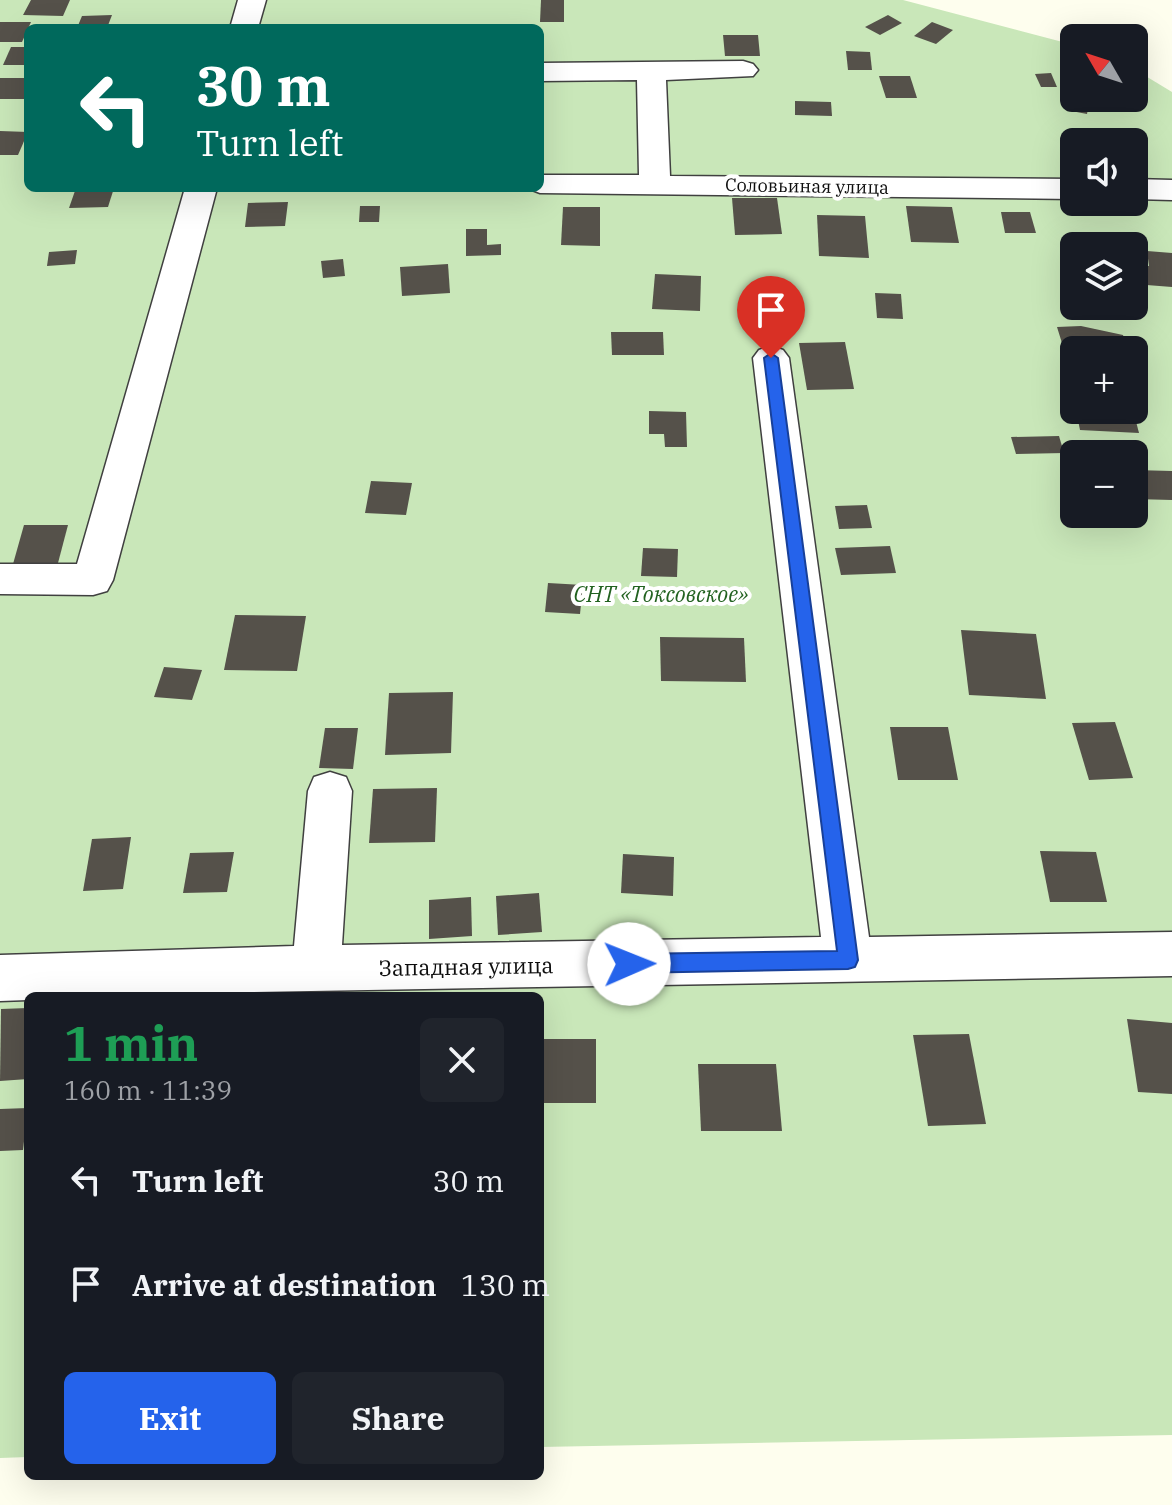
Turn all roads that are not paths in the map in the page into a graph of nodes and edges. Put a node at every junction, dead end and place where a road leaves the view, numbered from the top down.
1 (252, 0) edge
2 (245, 24) edge
3 (743, 70) dead end
4 (651, 71) junction
5 (544, 72) edge
6 (544, 184) edge
7 (655, 185) junction
8 (1060, 189) edge
9 (1148, 189) edge
10 (1172, 190) edge
11 (200, 192) edge
12 (771, 358) dead end
13 (0, 579) edge
14 (330, 791) dead end
15 (1172, 954) edge
16 (848, 960) junction
17 (316, 968) junction
18 (0, 978) edge

1 - 2 street
3 - 4 street
4 - 5 street
4 - 7 street
6 - 7 street, Соловьиная улица
7 - 8 street, Соловьиная улица
9 - 10 street
11 - 13 street
12 - 16 street
14 - 17 street
15 - 16 street, Западная улица
16 - 17 street, Западная улица
17 - 18 street, Западная улица

